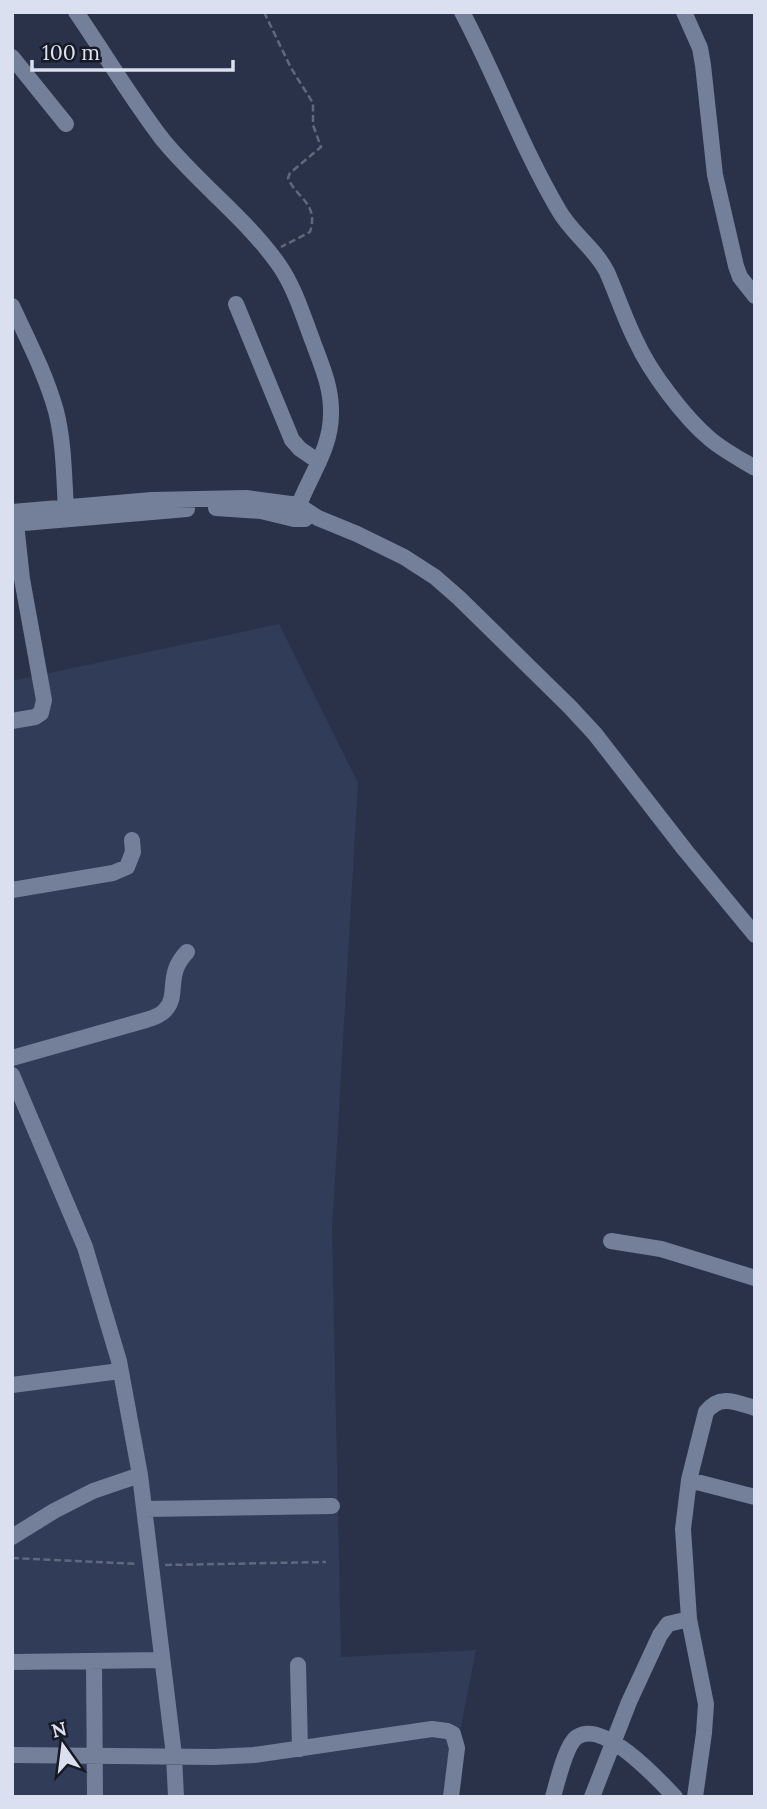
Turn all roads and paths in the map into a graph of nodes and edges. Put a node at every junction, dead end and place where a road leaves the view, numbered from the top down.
1 (76, 12) edge
2 (264, 12) edge
3 (461, 12) edge
4 (684, 12) edge
5 (12, 57) edge
6 (66, 124) dead end
7 (272, 255) junction
8 (755, 296) edge
9 (236, 304) dead end
10 (12, 306) edge
11 (319, 462) junction
12 (755, 468) edge
13 (66, 509) junction
14 (296, 512) junction
15 (14, 518) edge
16 (12, 721) edge
17 (132, 840) dead end
18 (12, 890) edge
19 (755, 935) edge
20 (187, 952) dead end
21 (12, 1058) edge
22 (12, 1075) edge
23 (611, 1241) dead end
24 (755, 1278) edge
25 (120, 1371) junction
26 (12, 1385) edge
27 (755, 1408) edge
28 (141, 1475) junction
29 (689, 1480) junction
30 (755, 1497) edge
31 (332, 1506) dead end
32 (144, 1509) junction
33 (12, 1537) edge
34 (12, 1558) edge
35 (326, 1562) dead end
36 (151, 1565) junction
37 (690, 1619) junction
38 (162, 1660) junction
39 (94, 1661) junction
40 (12, 1662) edge
41 (298, 1665) dead end
42 (612, 1742) junction
43 (300, 1749) junction
44 (12, 1755) edge
45 (95, 1755) junction
46 (174, 1755) junction
47 (95, 1797) edge
48 (176, 1797) edge
49 (451, 1797) edge
50 (553, 1797) edge
51 (592, 1797) edge
52 (675, 1797) edge
53 (695, 1797) edge

1 - 7 street
2 - 7 path
3 - 12 street
4 - 8 street
5 - 6 street
7 - 11 street
9 - 11 street
10 - 13 street
11 - 14 street
13 - 14 street
13 - 15 street
14 - 15 street
14 - 19 street
15 - 16 street
17 - 18 street
20 - 21 street
22 - 25 street
23 - 24 street
25 - 26 street
25 - 28 street
27 - 29 street
28 - 32 street
28 - 33 street
29 - 30 street
29 - 37 street
31 - 32 street
32 - 36 street
34 - 36 path
35 - 36 path
36 - 38 street
37 - 42 street
37 - 53 street
38 - 39 street
38 - 46 street
39 - 40 street
39 - 45 street
41 - 43 street
42 - 50 street
42 - 51 street
42 - 52 street
43 - 46 street
43 - 49 street
44 - 45 street
45 - 46 street
45 - 47 street
46 - 48 street

